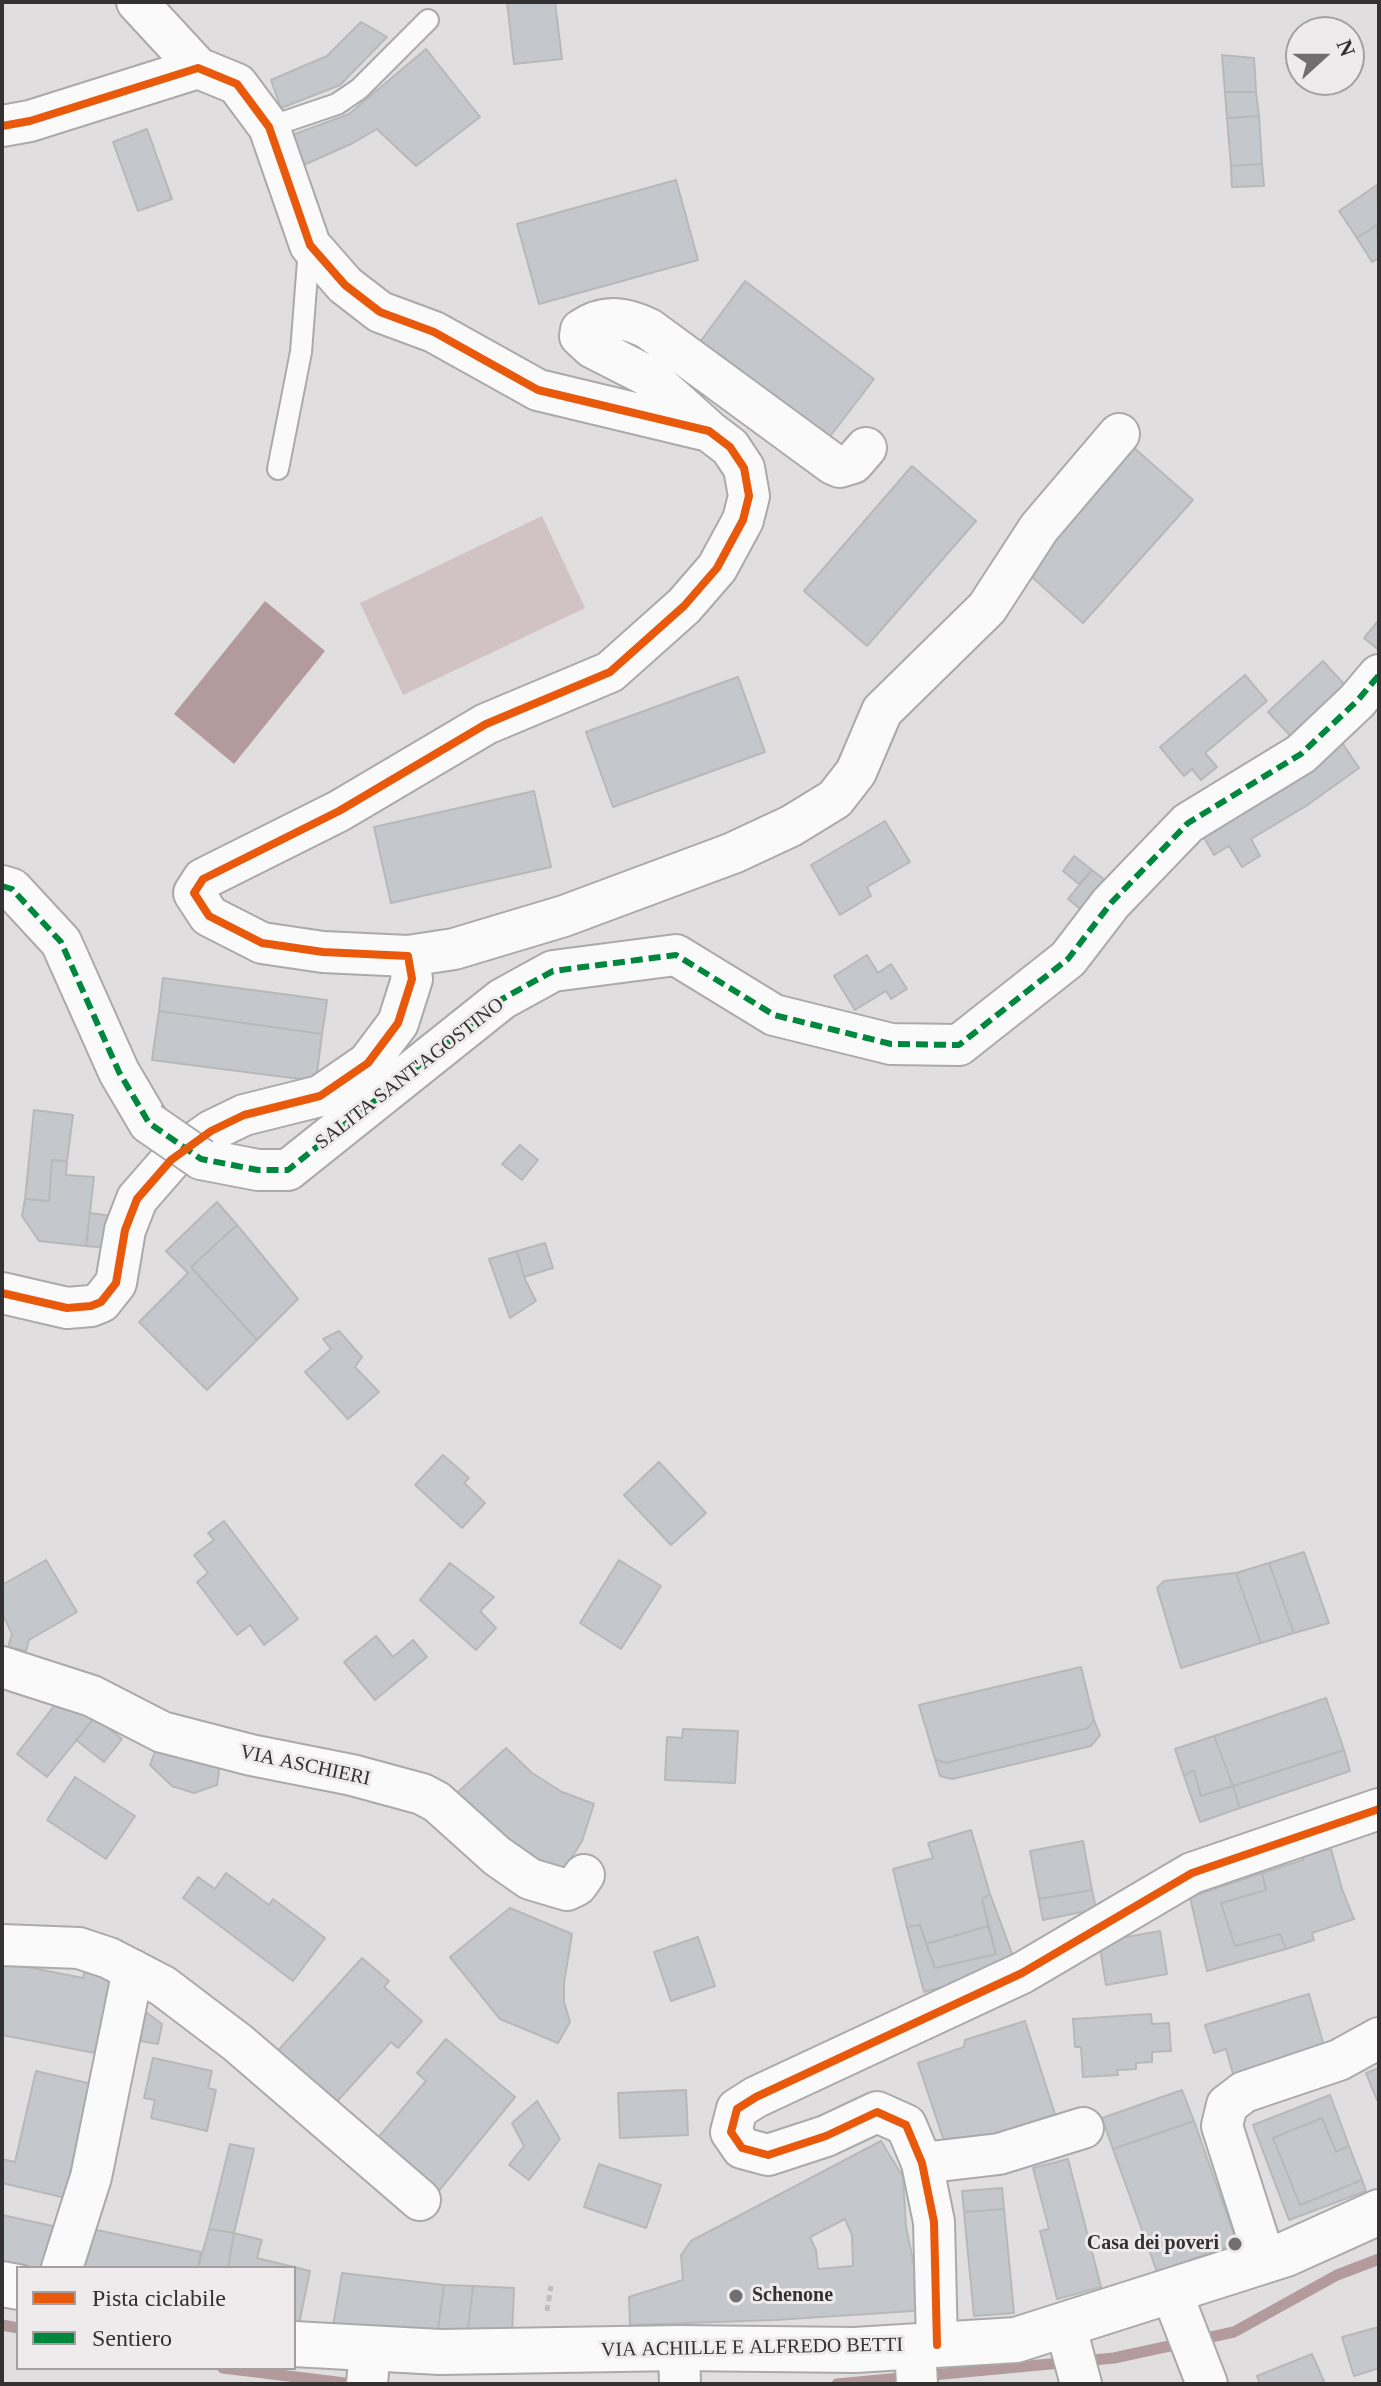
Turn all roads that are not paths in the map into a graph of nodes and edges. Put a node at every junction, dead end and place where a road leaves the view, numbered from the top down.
1 (137, 2) edge
2 (428, 20) dead end
3 (198, 68) junction
4 (2, 126) edge
5 (269, 127) junction
6 (310, 245) junction
7 (709, 431) junction
8 (1119, 434) dead end
9 (866, 448) dead end
10 (278, 469) dead end
11 (1379, 675) edge
12 (2, 886) edge
13 (408, 956) junction
14 (2, 1293) edge
15 (2, 1667) edge
16 (1379, 1809) edge
17 (584, 1875) dead end
18 (2, 1945) edge
19 (133, 1970) junction
20 (1379, 2038) edge
21 (1083, 2128) dead end
22 (922, 2163) junction
23 (420, 2200) dead end
24 (1379, 2212) edge
25 (1265, 2260) junction
26 (63, 2266) edge
27 (1174, 2300) junction
28 (1067, 2332) junction
29 (296, 2345) edge
30 (921, 2362) edge
31 (679, 2365) edge
32 (368, 2366) edge
33 (1206, 2380) edge
34 (1081, 2384) edge

1 - 3 street
2 - 5 lane
3 - 4 street
3 - 5 street
5 - 6 street
6 - 7 street
6 - 10 lane
7 - 9 street
7 - 13 street
8 - 13 street
11 - 12 street, SALITA SANT'AGOSTINO, bridge
13 - 14 street
15 - 17 street, VIA ASCHIERI
16 - 22 street
18 - 19 street
19 - 23 street
19 - 26 street
20 - 25 street
21 - 22 street
22 - 30 street
24 - 25 street, VIA ACHILLE E ALFREDO BETTI
25 - 27 street, VIA ACHILLE E ALFREDO BETTI
27 - 28 street, VIA ACHILLE E ALFREDO BETTI
27 - 33 street
28 - 30 street, VIA ACHILLE E ALFREDO BETTI
28 - 34 street
29 - 32 street, VIA ACHILLE E ALFREDO BETTI
30 - 31 street, VIA ACHILLE E ALFREDO BETTI
31 - 32 street, VIA ACHILLE E ALFREDO BETTI

